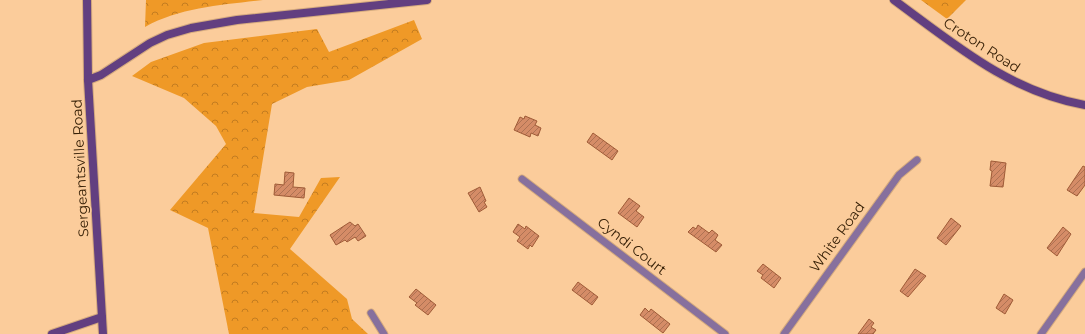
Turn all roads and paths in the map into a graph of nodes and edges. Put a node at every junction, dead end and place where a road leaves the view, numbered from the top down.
1 (87, 0) edge
2 (427, 0) edge
3 (894, 0) edge
4 (88, 80) junction
5 (1085, 105) edge
6 (917, 160) dead end
7 (522, 179) dead end
8 (1085, 272) edge
9 (371, 313) dead end
10 (102, 317) junction
11 (52, 334) edge
12 (103, 334) edge
13 (384, 334) edge
14 (725, 334) edge
15 (784, 334) edge
16 (1041, 334) edge

1 - 4 main road, Sergeantsville Road
2 - 4 main road
3 - 5 main road, Croton Road
4 - 10 main road, Sergeantsville Road
6 - 15 street, White Road
7 - 14 street, Cyndi Court
8 - 16 street
9 - 13 street
10 - 11 main road
10 - 12 main road, Sergeantsville Road

